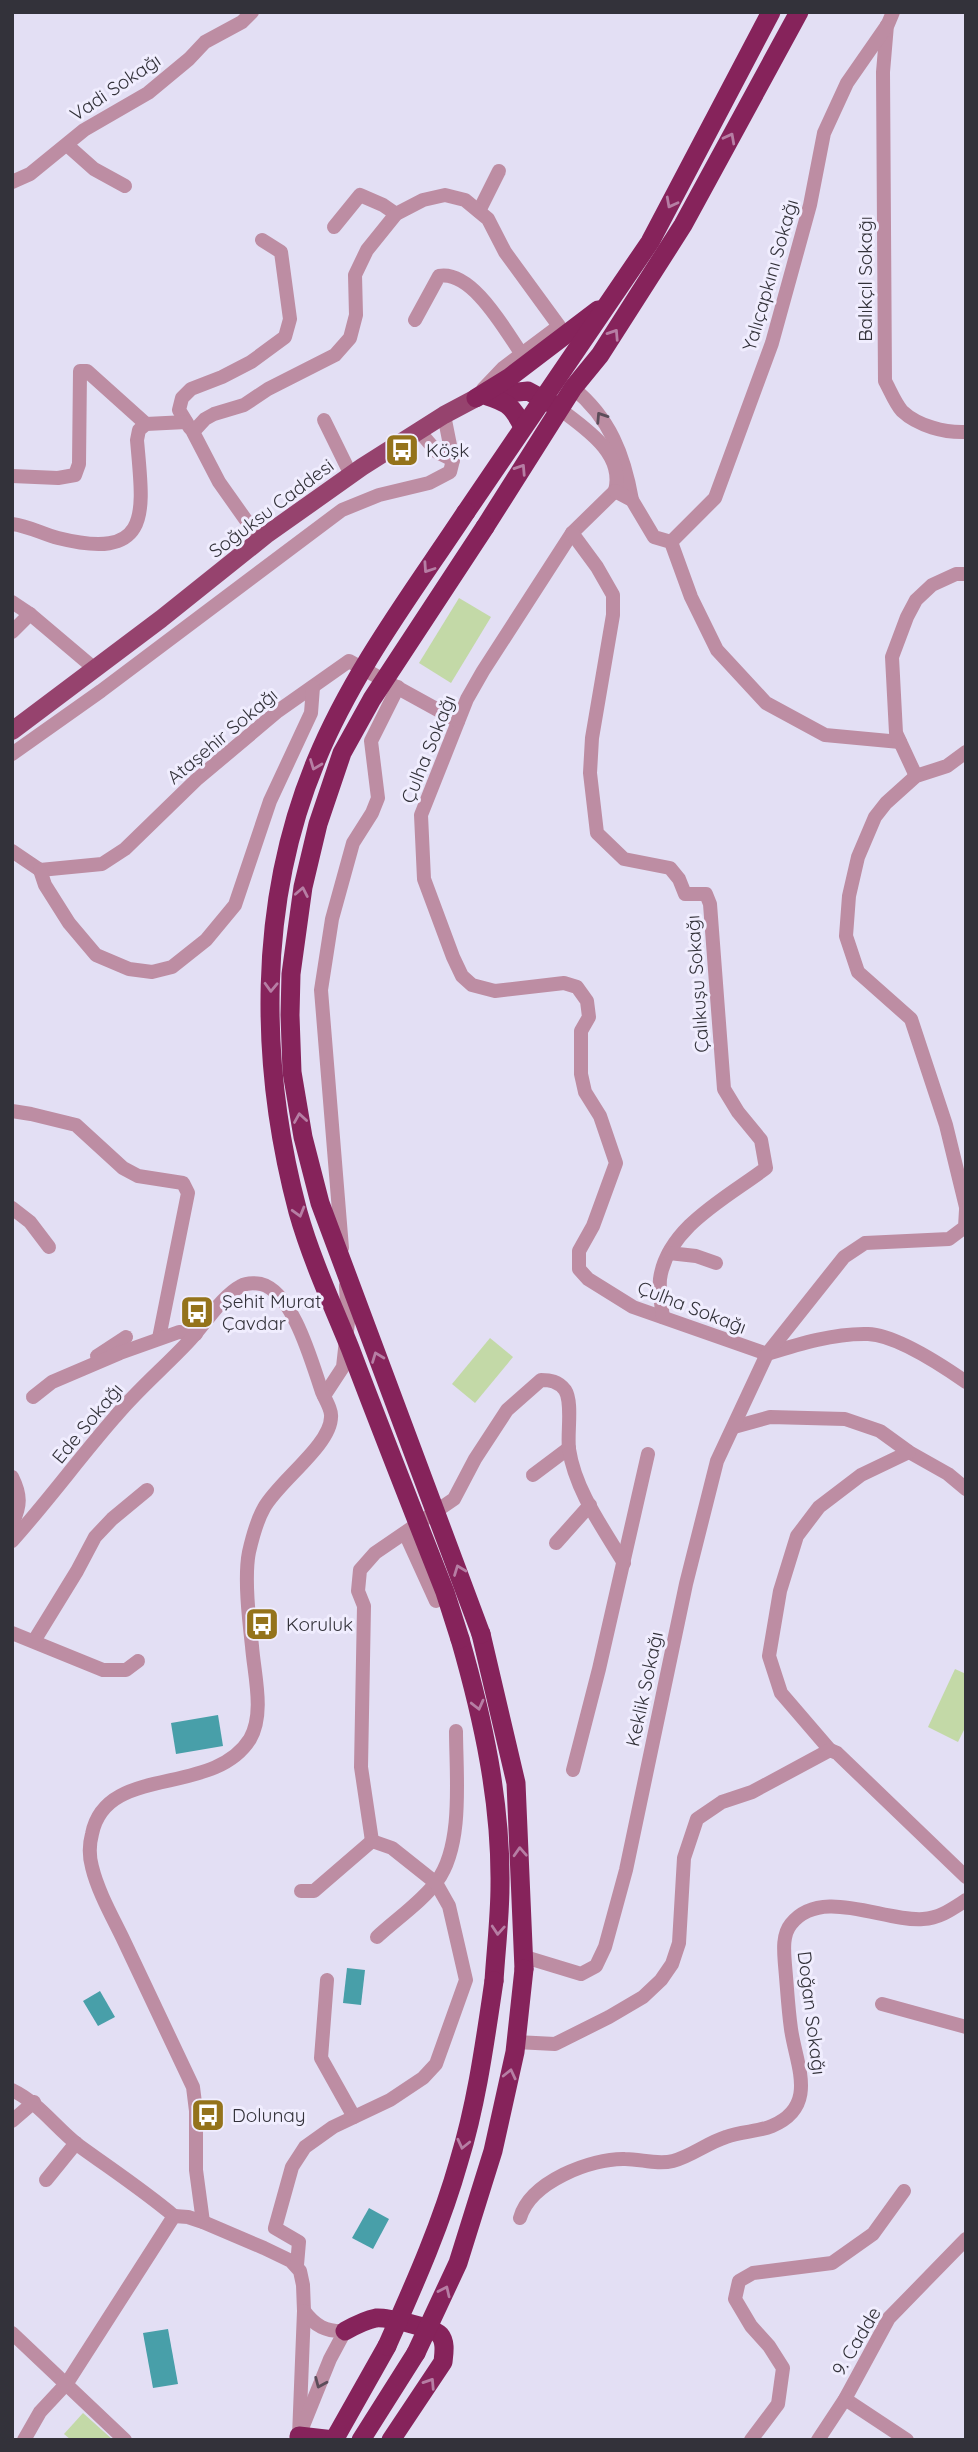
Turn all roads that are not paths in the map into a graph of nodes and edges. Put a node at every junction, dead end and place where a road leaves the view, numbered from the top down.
1 (252, 12) edge
2 (771, 12) edge
3 (799, 12) edge
4 (890, 18) edge
5 (859, 64) junction
6 (883, 72) junction
7 (67, 145) junction
8 (499, 170) dead end
9 (12, 182) edge
10 (125, 186) dead end
11 (479, 211) junction
12 (396, 214) junction
13 (334, 227) dead end
14 (262, 240) dead end
15 (628, 276) junction
16 (613, 299) junction
17 (415, 320) dead end
18 (559, 326) junction
19 (521, 354) junction
20 (510, 377) junction
21 (565, 384) junction
22 (481, 396) junction
23 (544, 398) junction
24 (561, 410) junction
25 (444, 415) junction
26 (324, 420) dead end
27 (146, 424) junction
28 (190, 427) junction
29 (523, 427) junction
30 (419, 431) junction
31 (966, 432) edge
32 (453, 460) junction
33 (351, 475) junction
34 (12, 476) edge
35 (615, 491) junction
36 (632, 500) junction
37 (12, 524) edge
38 (572, 533) junction
39 (260, 540) junction
40 (671, 542) junction
41 (966, 574) edge
42 (12, 602) edge
43 (30, 614) junction
44 (12, 632) edge
45 (95, 669) junction
46 (313, 687) junction
47 (398, 687) junction
48 (458, 722) junction
49 (12, 731) edge
50 (900, 742) junction
51 (966, 752) edge
52 (12, 754) edge
53 (916, 776) junction
54 (12, 851) edge
55 (40, 870) junction
56 (12, 1111) edge
57 (12, 1208) edge
58 (966, 1208) edge
59 (49, 1247) dead end
60 (669, 1253) junction
61 (716, 1264) dead end
62 (663, 1317) junction
63 (196, 1334) junction
64 (126, 1337) dead end
65 (159, 1338) junction
66 (767, 1354) junction
67 (76, 1371) junction
68 (966, 1382) edge
69 (324, 1395) junction
70 (33, 1397) dead end
71 (734, 1427) junction
72 (569, 1448) junction
73 (909, 1452) junction
74 (648, 1454) dead end
75 (533, 1475) dead end
76 (12, 1477) edge
77 (966, 1489) edge
78 (147, 1490) dead end
79 (590, 1505) junction
80 (12, 1524) edge
81 (405, 1533) junction
82 (12, 1541) edge
83 (556, 1543) dead end
84 (624, 1563) junction
85 (436, 1601) dead end
86 (12, 1633) edge
87 (34, 1641) junction
88 (138, 1661) dead end
89 (456, 1731) dead end
90 (830, 1750) junction
91 (573, 1770) dead end
92 (372, 1841) junction
93 (966, 1877) edge
94 (436, 1883) junction
95 (301, 1891) dead end
96 (966, 1900) edge
97 (377, 1937) dead end
98 (524, 1963) junction
99 (327, 1980) dead end
100 (882, 2004) dead end
101 (966, 2027) edge
102 (516, 2042) junction
103 (12, 2090) edge
104 (34, 2102) junction
105 (354, 2117) junction
106 (13, 2120) edge
107 (76, 2143) junction
108 (46, 2180) dead end
109 (904, 2191) dead end
110 (174, 2216) junction
111 (520, 2218) dead end
112 (203, 2222) junction
113 (966, 2239) edge
114 (297, 2265) junction
115 (304, 2311) junction
116 (345, 2331) junction
117 (12, 2333) edge
118 (67, 2383) junction
119 (845, 2399) junction
120 (298, 2439) edge
121 (24, 2440) edge
122 (125, 2440) edge
123 (334, 2440) edge
124 (361, 2440) edge
125 (391, 2440) edge
126 (751, 2440) edge
127 (818, 2440) edge
128 (907, 2440) edge

1 - 7 street, Vadi Sokağı
2 -> 15 highway
21 -> 3 highway
4 - 5 street, Yalıçapkını Sokağı
4 - 6 street, Balıkçıl Sokağı
5 - 6 street
5 - 40 street, Yalıçapkını Sokağı
6 - 31 street, Balıkçıl Sokağı
7 - 9 street, Vadi Sokağı
7 - 10 street, Vadi Sokağı
8 - 11 street
11 - 12 street
11 - 18 street
12 - 13 street
12 - 28 street
14 - 28 street
15 - 16 highway
15 - 18 highway
16 - 20 highway
16 - 21 highway
17 - 19 street
18 - 19 street, Soğuksu Caddesi
19 - 22 street, Soğuksu Caddesi
20 - 21 highway
20 - 22 highway
21 - 23 highway
21 - 24 highway
36 -> 21 street
22 - 23 highway
22 - 25 main road, Soğuksu Caddesi
22 - 29 highway
23 - 24 highway
23 - 29 highway
24 - 35 street
98 -> 24 highway, bridge
25 - 30 main road, Soğuksu Caddesi
25 - 32 street
26 - 33 street
27 - 28 street
27 - 34 street
27 - 37 street
28 - 39 street
29 -> 123 highway, bridge
30 - 32 street
30 - 33 main road, Soğuksu Caddesi
32 - 52 street
33 - 39 main road, Soğuksu Caddesi
35 - 36 street
35 - 38 street, Çulha Sokağı
36 - 40 street
38 - 48 street, Çulha Sokağı
38 - 60 street, Çalıkuşu Sokağı
39 - 45 main road, Soğuksu Caddesi
40 - 50 street
41 - 50 street
42 - 43 street
43 - 44 street
43 - 45 street
45 - 49 main road, Soğuksu Caddesi
46 - 47 street, Ataşehir Sokağı
46 - 55 street, Ataşehir Sokağı
46 - 55 street
47 - 48 street, Ataşehir Sokağı
47 - 69 street
48 - 62 street, Çulha Sokağı
50 - 53 street
51 - 53 street
53 - 58 street
54 - 55 street
56 - 65 street
57 - 59 street
58 - 66 street, Keklik Sokağı
60 - 61 street
60 - 62 street, Çalıkuşu Sokağı
62 - 66 street, Çulha Sokağı
63 - 65 street
63 - 69 street, Ede Sokağı
63 - 82 street, Ede Sokağı
64 - 67 street
65 - 67 street
66 - 68 street
66 - 71 street, Keklik Sokağı
67 - 70 street
69 - 112 street, Ede Sokağı
71 - 73 street
71 - 98 street, Keklik Sokağı
72 - 75 street
72 - 79 street
72 - 81 street
73 - 77 street
73 - 90 street
74 - 84 street
76 - 80 street
78 - 87 street
79 - 83 street
79 - 84 street
81 - 85 street
81 - 92 street
84 - 91 street
86 - 87 street
87 - 88 street
89 - 94 street
90 - 93 street
90 - 102 street
92 - 94 street
92 - 95 street
94 - 97 street
94 - 105 street
96 - 111 street, Doğan Sokağı
98 - 102 highway, bridge
99 - 105 street
100 - 101 street
124 -> 102 highway, bridge
103 - 104 street
104 - 106 street
104 - 107 street
105 - 114 street
107 - 108 street
107 - 110 street
109 - 126 street
110 - 112 street
110 - 118 street
112 - 114 street
113 - 119 street, 9. Cadde
114 - 115 street
115 - 116 street
115 - 120 street
116 -> 120 street
125 -> 116 highway
117 - 118 street
118 - 121 street
118 - 122 street
119 - 127 street, 9. Cadde
119 - 128 street
120 - 123 highway

